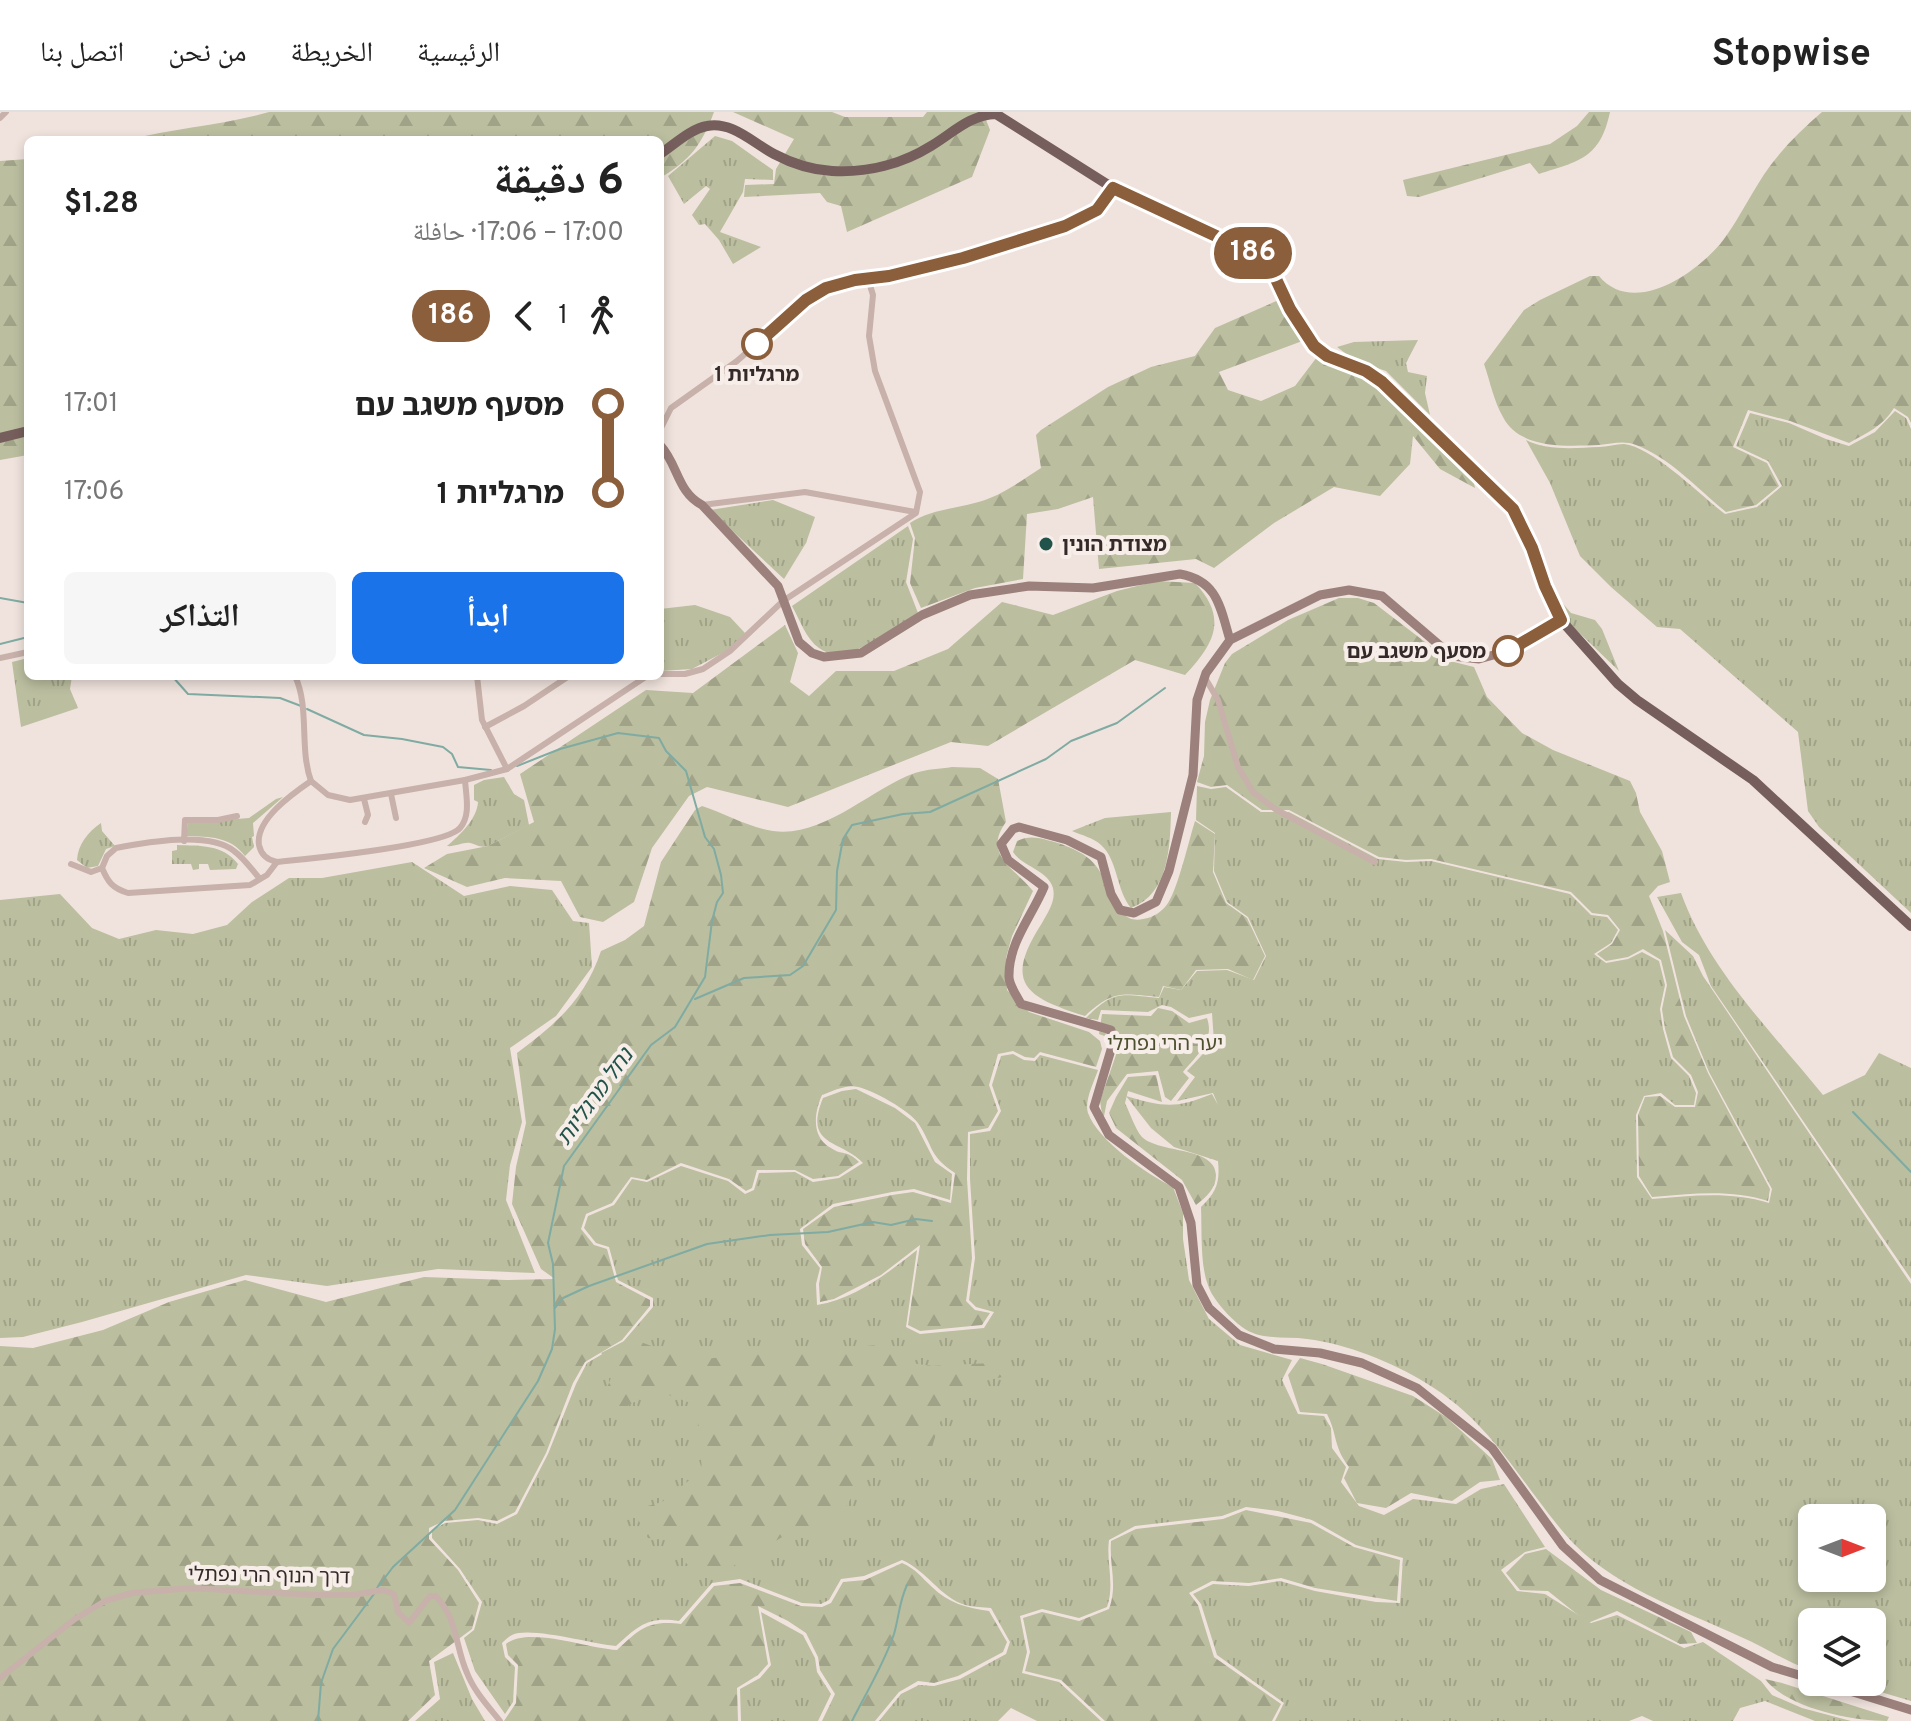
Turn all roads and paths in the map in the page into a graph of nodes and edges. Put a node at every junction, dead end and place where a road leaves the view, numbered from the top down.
1 (6, 112) edge
2 (0, 118) edge
3 (664, 151) edge
4 (1113, 188) junction
5 (868, 279) junction
6 (664, 422) edge
7 (24, 432) edge
8 (0, 438) edge
9 (664, 450) edge
10 (702, 505) junction
11 (916, 513) junction
12 (783, 601) junction
13 (1561, 620) junction
14 (1230, 640) junction
15 (24, 653) edge
16 (0, 658) edge
17 (664, 674) edge
18 (1204, 676) junction
19 (296, 680) edge
20 (477, 680) edge
21 (563, 680) edge
22 (641, 680) edge
23 (485, 727) junction
24 (507, 769) junction
25 (465, 780) junction
26 (311, 781) junction
27 (391, 794) junction
28 (364, 799) junction
29 (237, 816) dead end
30 (396, 818) dead end
31 (365, 822) dead end
32 (184, 841) junction
33 (277, 862) junction
34 (1375, 862) dead end
35 (71, 864) dead end
36 (102, 868) junction
37 (260, 879) junction
38 (1911, 926) edge
39 (1798, 1675) edge
40 (0, 1678) edge
41 (1866, 1696) edge
42 (1911, 1710) edge
43 (500, 1721) edge

1 - 2 street
3 - 4 main road
4 - 5 street
4 - 13 main road
5 - 6 street
5 - 11 street
7 - 8 main road
9 - 10 main road
10 - 11 street
10 - 12 main road
11 - 12 street
12 - 14 main road
12 - 17 street
13 - 14 main road
13 - 38 main road
14 - 18 main road
15 - 16 street
18 - 34 street
18 - 39 main road
19 - 26 street
20 - 23 street
21 - 23 street
22 - 24 street
23 - 24 street
24 - 25 street
25 - 27 street
25 - 33 street
26 - 28 street
26 - 33 street
27 - 28 street
27 - 30 street
28 - 31 street
29 - 32 street
32 - 36 street
32 - 37 street
33 - 37 street
35 - 36 street
36 - 37 street
40 - 43 street, דרך הנוף הרי נפתלי
41 - 42 main road

